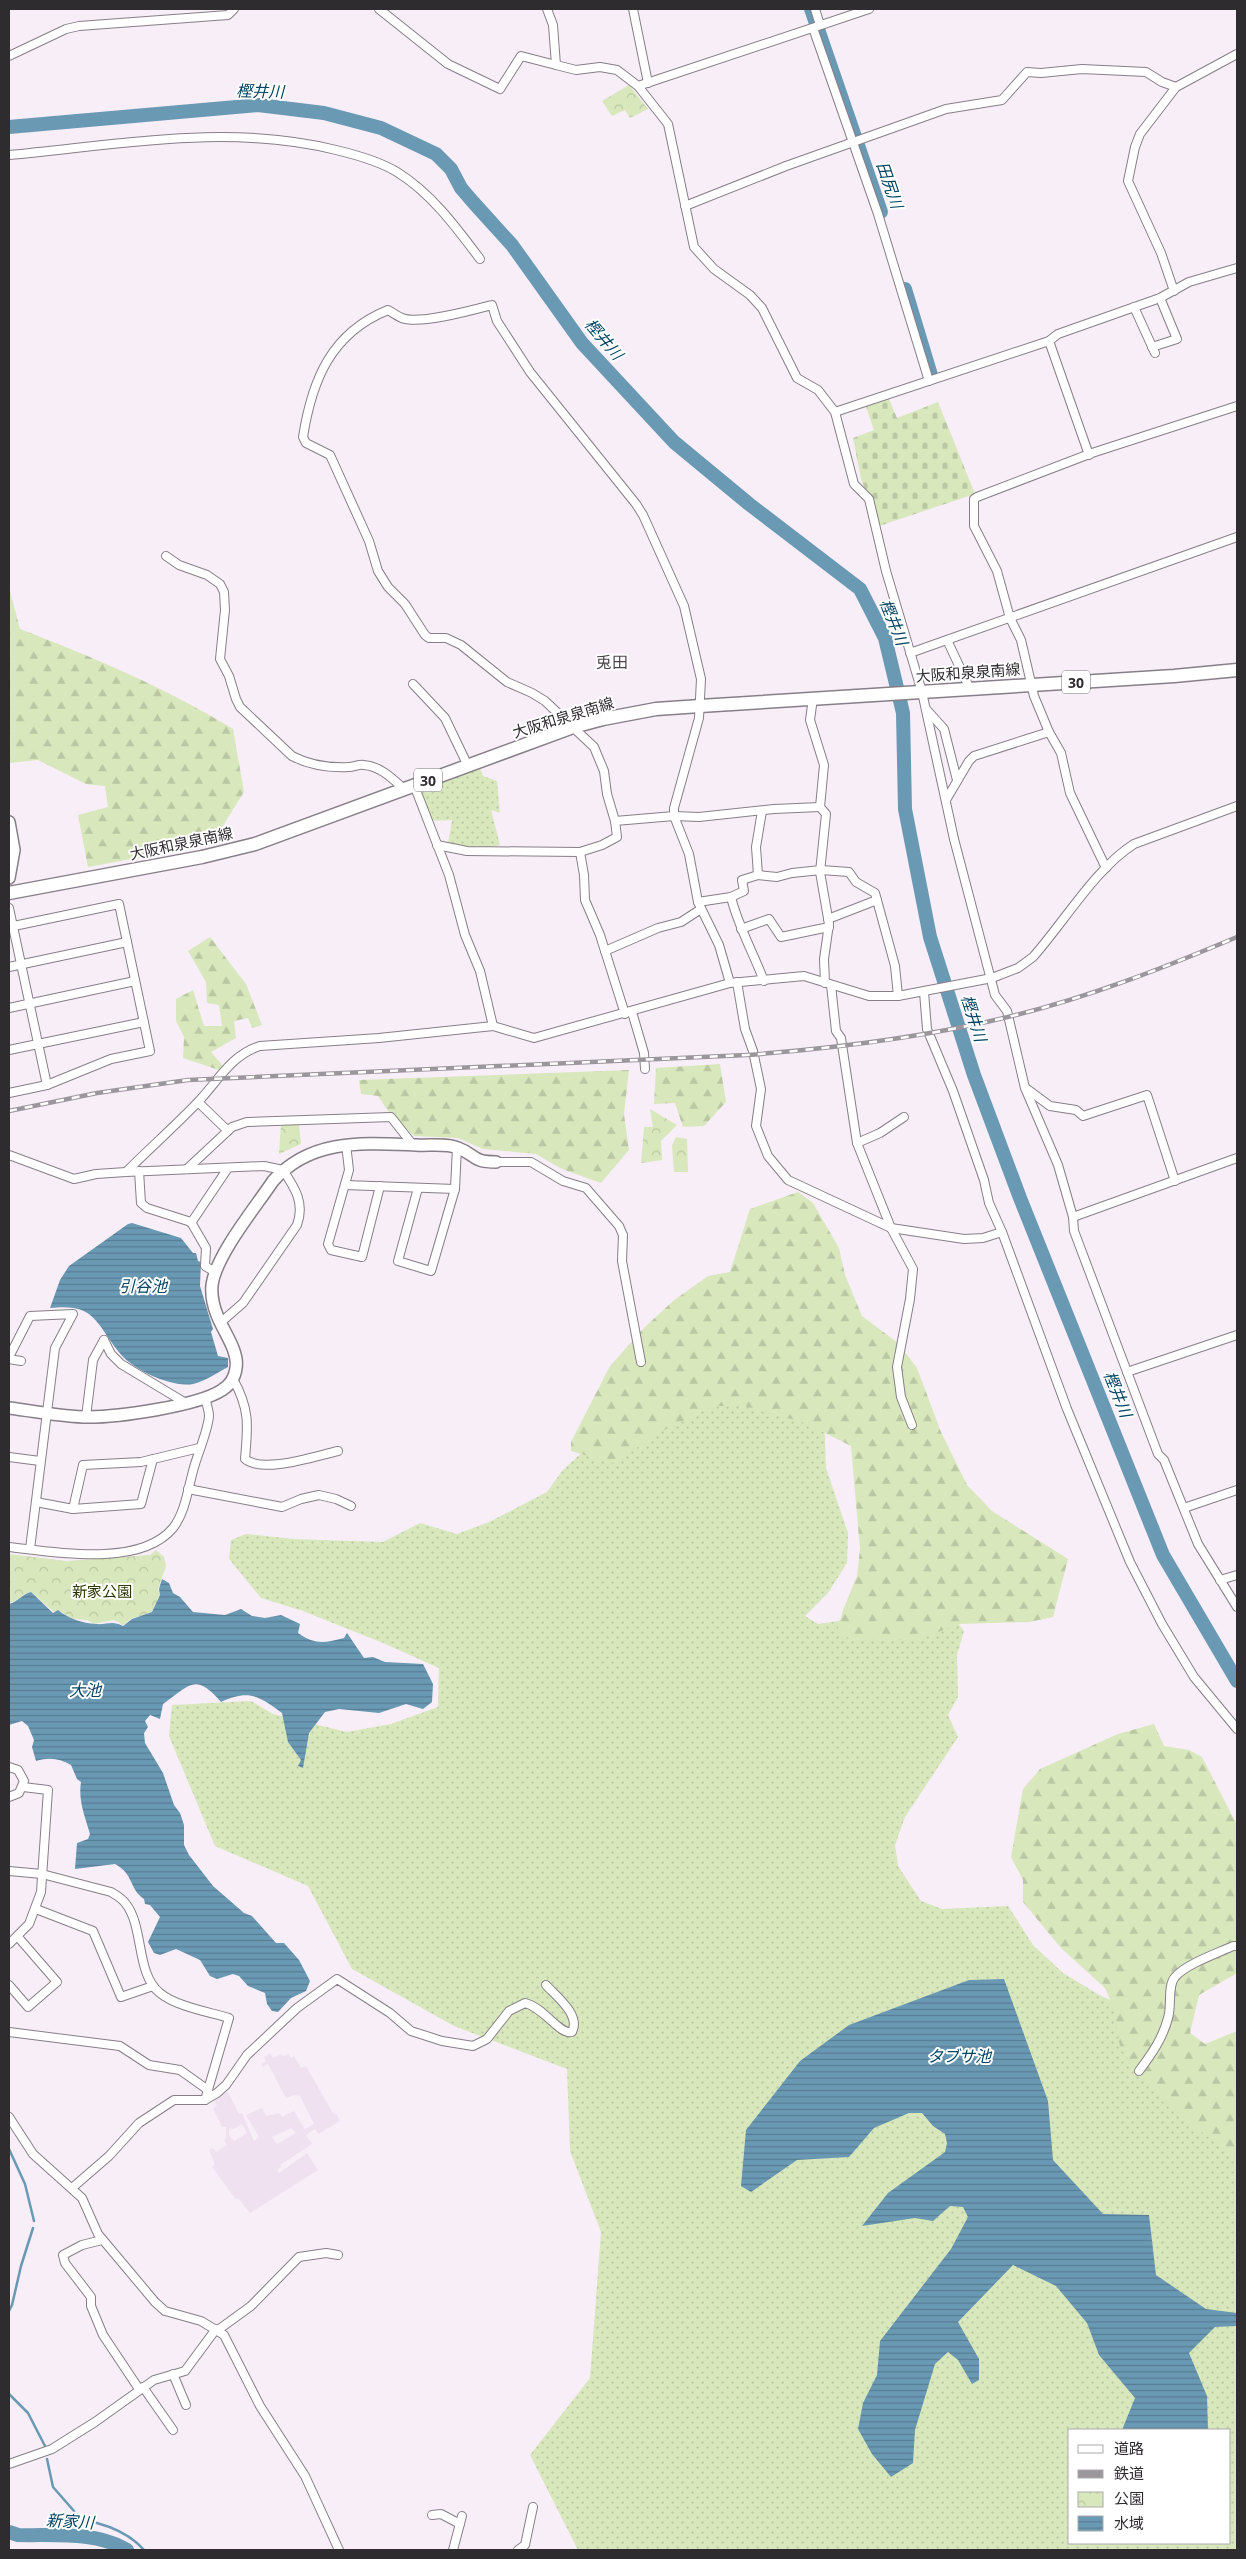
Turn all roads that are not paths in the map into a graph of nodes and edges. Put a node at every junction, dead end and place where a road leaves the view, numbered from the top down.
1 (234, 9) edge
2 (379, 9) edge
3 (547, 9) edge
4 (633, 9) edge
5 (815, 9) edge
6 (869, 9) edge
7 (817, 26) junction
8 (1237, 54) edge
9 (9, 56) edge
10 (556, 65) junction
11 (648, 83) junction
12 (638, 86) junction
13 (1176, 87) junction
14 (853, 142) junction
15 (9, 155) edge
16 (685, 206) junction
17 (480, 259) dead end
18 (1237, 268) edge
19 (1174, 291) junction
20 (1160, 298) junction
21 (1134, 307) junction
22 (1049, 341) junction
23 (930, 381) junction
24 (1237, 406) edge
25 (835, 412) junction
26 (1089, 455) junction
27 (1237, 537) edge
28 (166, 556) dead end
29 (1010, 618) junction
30 (947, 640) junction
31 (910, 653) junction
32 (1237, 670) edge
33 (413, 684) dead end
34 (1031, 684) junction
35 (970, 689) junction
36 (919, 692) junction
37 (813, 698) junction
38 (700, 706) junction
39 (925, 707) junction
40 (573, 727) junction
41 (1049, 732) junction
42 (468, 766) junction
43 (957, 780) junction
44 (409, 787) junction
45 (946, 800) junction
46 (1237, 806) edge
47 (820, 807) junction
48 (762, 811) junction
49 (674, 816) junction
50 (615, 821) junction
51 (9, 822) edge
52 (437, 845) junction
53 (580, 852) junction
54 (11, 853) edge
55 (1106, 868) junction
56 (821, 870) junction
57 (758, 875) junction
58 (9, 878) edge
59 (9, 893) edge
60 (731, 897) junction
61 (877, 900) junction
62 (700, 906) junction
63 (9, 908) edge
64 (828, 923) junction
65 (11, 927) edge
66 (741, 929) junction
67 (127, 942) junction
68 (605, 951) junction
69 (21, 964) junction
70 (9, 967) edge
71 (990, 978) junction
72 (136, 981) junction
73 (764, 981) junction
74 (733, 982) junction
75 (828, 984) junction
76 (926, 991) junction
77 (898, 996) junction
78 (30, 1004) junction
79 (9, 1008) edge
80 (629, 1013) junction
81 (144, 1022) junction
82 (493, 1026) junction
83 (38, 1044) junction
84 (9, 1050) edge
85 (645, 1069) dead end
86 (47, 1085) junction
87 (1025, 1088) junction
88 (9, 1093) edge
89 (198, 1102) junction
90 (904, 1117) dead end
91 (228, 1131) junction
92 (857, 1143) junction
93 (346, 1144) junction
94 (413, 1145) junction
95 (457, 1147) junction
96 (9, 1156) edge
97 (1237, 1158) edge
98 (496, 1162) joint
99 (228, 1168) junction
100 (187, 1169) junction
101 (283, 1170) junction
102 (139, 1171) junction
103 (126, 1172) junction
104 (1175, 1180) junction
105 (345, 1185) junction
106 (380, 1186) junction
107 (418, 1188) junction
108 (455, 1189) junction
109 (1074, 1217) junction
110 (191, 1222) junction
111 (891, 1228) junction
112 (1002, 1232) junction
113 (216, 1272) junction
114 (220, 1322) junction
115 (1237, 1335) edge
116 (9, 1358) edge
117 (21, 1360) dead end
118 (641, 1362) dead end
119 (1126, 1372) junction
120 (233, 1379) junction
121 (205, 1397) junction
122 (184, 1402) junction
123 (9, 1408) edge
124 (48, 1413) junction
125 (86, 1417) junction
126 (912, 1426) dead end
127 (199, 1448) junction
128 (338, 1451) dead end
129 (9, 1457) edge
130 (153, 1459) junction
131 (40, 1461) junction
132 (188, 1489) junction
133 (1237, 1490) edge
134 (36, 1502) junction
135 (351, 1506) dead end
136 (1184, 1508) junction
137 (73, 1509) junction
138 (9, 1547) edge
139 (30, 1549) junction
140 (1237, 1575) edge
141 (1220, 1580) junction
142 (1237, 1606) edge
143 (1237, 1729) edge
144 (9, 1768) edge
145 (23, 1787) junction
146 (9, 1796) edge
147 (9, 1871) edge
148 (42, 1874) junction
149 (36, 1909) junction
150 (18, 1937) junction
151 (9, 1944) edge
152 (1237, 1946) edge
153 (9, 1985) edge
154 (546, 1985) dead end
155 (153, 1986) junction
156 (9, 2032) edge
157 (1138, 2072) dead end
158 (208, 2090) junction
159 (205, 2100) junction
160 (9, 2117) edge
161 (72, 2188) junction
162 (102, 2240) junction
163 (338, 2255) dead end
164 (217, 2330) junction
165 (173, 2374) junction
166 (141, 2388) junction
167 (186, 2405) dead end
168 (172, 2430) dead end
169 (11, 2464) edge
170 (533, 2507) dead end
171 (432, 2515) dead end
172 (339, 2550) edge
173 (453, 2550) edge
174 (518, 2550) edge

1 - 9 street
2 - 10 street
3 - 10 street
4 - 11 street
5 - 7 street
6 - 7 street
7 - 11 street
7 - 14 street
8 - 13 street
10 - 12 street
11 - 12 street
12 - 16 street
13 - 14 street
13 - 19 street
14 - 16 street
14 - 23 street
15 - 17 street
16 - 25 street
18 - 19 street
19 - 20 street
20 - 21 street
20 - 21 street
21 - 22 street
22 - 23 street
22 - 26 street
23 - 25 street
24 - 26 street
25 - 31 street
26 - 29 street
27 - 29 street
28 - 44 street
29 - 30 street
29 - 34 street
30 - 31 street
30 - 35 street
31 - 36 street
32 - 34 main road, 大阪和泉泉南線 / 30
33 - 42 street
34 - 35 main road, 大阪和泉泉南線 / 30
34 - 41 street
35 - 36 main road, 大阪和泉泉南線 / 30
36 - 37 main road, 大阪和泉泉南線 / 30
36 - 39 street
37 - 38 main road, 大阪和泉泉南線 / 30
37 - 47 street
38 - 40 main road, 大阪和泉泉南線 / 30
38 - 40 street
38 - 49 street
39 - 43 street
39 - 45 street
40 - 42 main road, 大阪和泉泉南線 / 30
40 - 50 street
41 - 43 street
41 - 55 street
42 - 44 main road, 大阪和泉泉南線 / 30
43 - 45 street
44 - 52 street
44 - 59 main road, 大阪和泉泉南線 / 30
45 - 71 street
46 - 55 street
47 - 48 street
47 - 56 street
48 - 49 street
48 - 57 street
49 - 50 street
49 - 62 street
50 - 53 street
51 - 54 street
52 - 53 street
52 - 82 street
53 - 68 street
54 - 58 street
55 - 71 street
56 - 57 street
56 - 61 street
56 - 64 street
57 - 60 street
60 - 62 street
60 - 66 street
61 - 64 street
61 - 77 street
62 - 68 street
62 - 74 street
63 - 65 street
64 - 66 street
64 - 75 street
65 - 67 street
65 - 69 street
66 - 73 street
67 - 69 street
67 - 72 street
68 - 80 street
69 - 70 street
69 - 78 street
71 - 76 street
71 - 87 street
72 - 78 street
72 - 81 street
73 - 74 street
73 - 75 street
74 - 80 street
74 - 111 street
75 - 77 street
75 - 92 street
76 - 77 street
76 - 112 street
78 - 79 street
78 - 83 street
80 - 82 street
80 - 85 street
81 - 83 street
81 - 86 street
82 - 89 street
83 - 84 street
83 - 86 street
86 - 88 street
87 - 104 street
87 - 109 street
89 - 91 street
89 - 103 street
90 - 92 street
91 - 94 street
91 - 100 street
92 - 111 street
93 - 94 street
93 - 101 street
93 - 105 street
94 - 95 street
95 - 98 street
95 - 108 street
96 - 103 street
97 - 104 street
98 - 118 street
99 - 100 street
99 - 101 street
99 - 110 street
100 - 102 street
101 - 113 street
101 - 114 street
102 - 103 street
102 - 110 street
104 - 109 street
105 - 106 street
105 - 106 street
106 - 107 street
107 - 108 street
107 - 108 street
109 - 119 street
110 - 113 street
111 - 112 street
111 - 126 street
112 - 143 street
113 - 114 street
114 - 120 street
115 - 119 street
116 - 117 street
116 - 124 street
119 - 136 street
120 - 121 street
120 - 128 street
121 - 122 street
121 - 127 street
122 - 125 street
122 - 125 street
123 - 124 street
124 - 125 street
124 - 131 street
127 - 130 street
127 - 132 street
129 - 131 street
130 - 137 street
130 - 137 street
131 - 134 street
132 - 135 street
132 - 139 street
133 - 136 street
134 - 137 street
134 - 139 street
136 - 141 street
138 - 139 street
140 - 141 street
141 - 142 street
144 - 145 street
145 - 146 street
145 - 148 street
147 - 148 street
148 - 149 street
148 - 155 street
149 - 150 street
149 - 155 street
150 - 151 street
150 - 153 street
152 - 157 street
154 - 159 street
155 - 158 street
156 - 158 street
158 - 159 street
159 - 161 street
160 - 161 street
161 - 162 street
162 - 164 street
162 - 166 street
163 - 164 street
164 - 165 street
164 - 172 street
165 - 166 street
165 - 167 street
166 - 168 street
166 - 169 street
170 - 174 street
171 - 173 street

